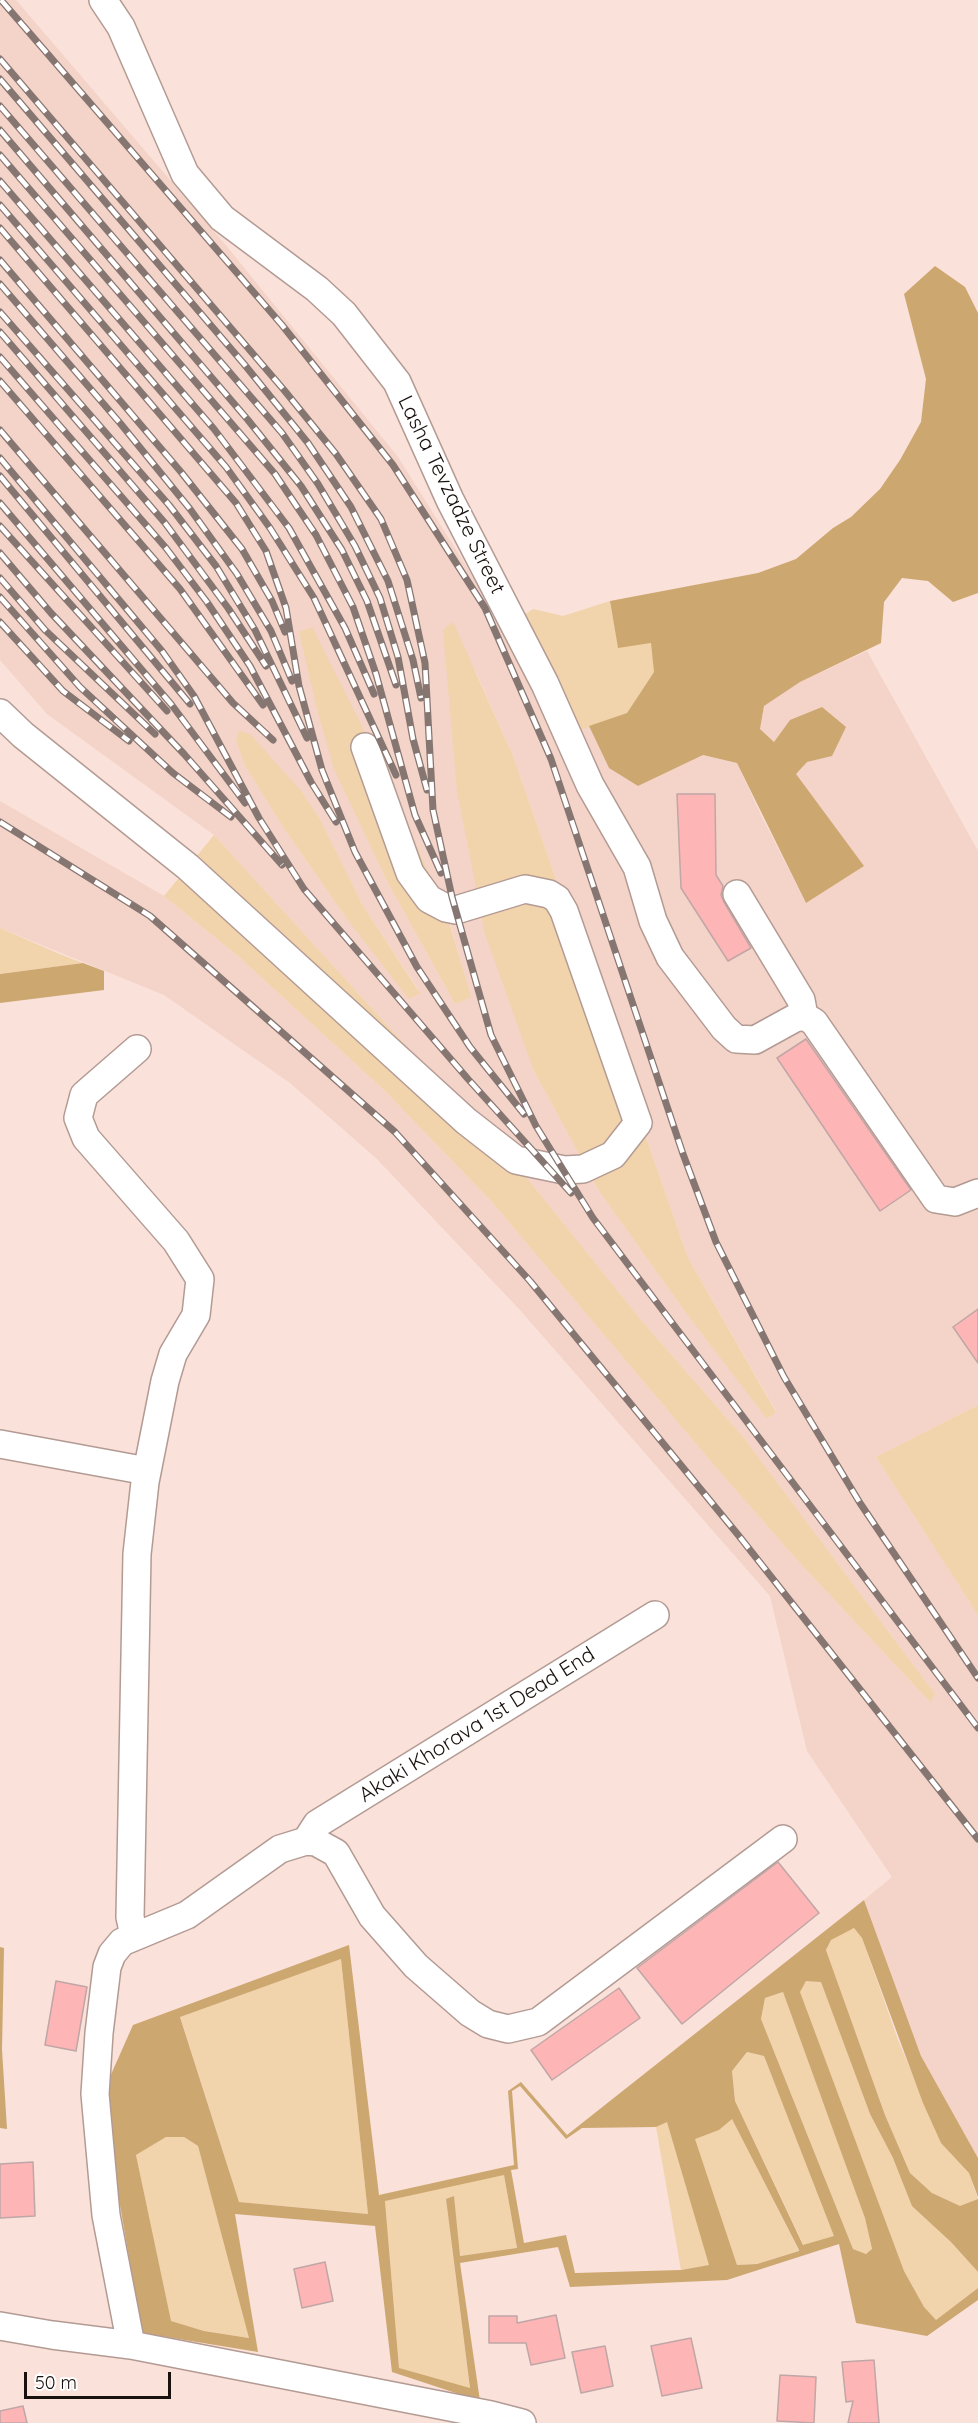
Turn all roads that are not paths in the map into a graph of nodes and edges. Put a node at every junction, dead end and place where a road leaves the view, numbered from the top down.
1 (103, 0) edge
2 (0, 713) edge
3 (365, 747) dead end
4 (737, 894) dead end
5 (804, 1016) junction
6 (137, 1049) dead end
7 (978, 1193) edge
8 (0, 1444) edge
9 (147, 1472) junction
10 (655, 1615) dead end
11 (783, 1839) dead end
12 (306, 1841) junction
13 (134, 1936) junction
14 (0, 2326) edge
15 (131, 2345) junction
16 (522, 2423) edge

1 - 5 street, Lasha Tevzadze Street
2 - 3 street
4 - 5 street
5 - 7 street
6 - 9 street
8 - 9 street
9 - 13 street
10 - 12 street, Akaki Khorava 1st Dead End
11 - 12 street
12 - 13 street
13 - 15 street
14 - 15 street
15 - 16 street

